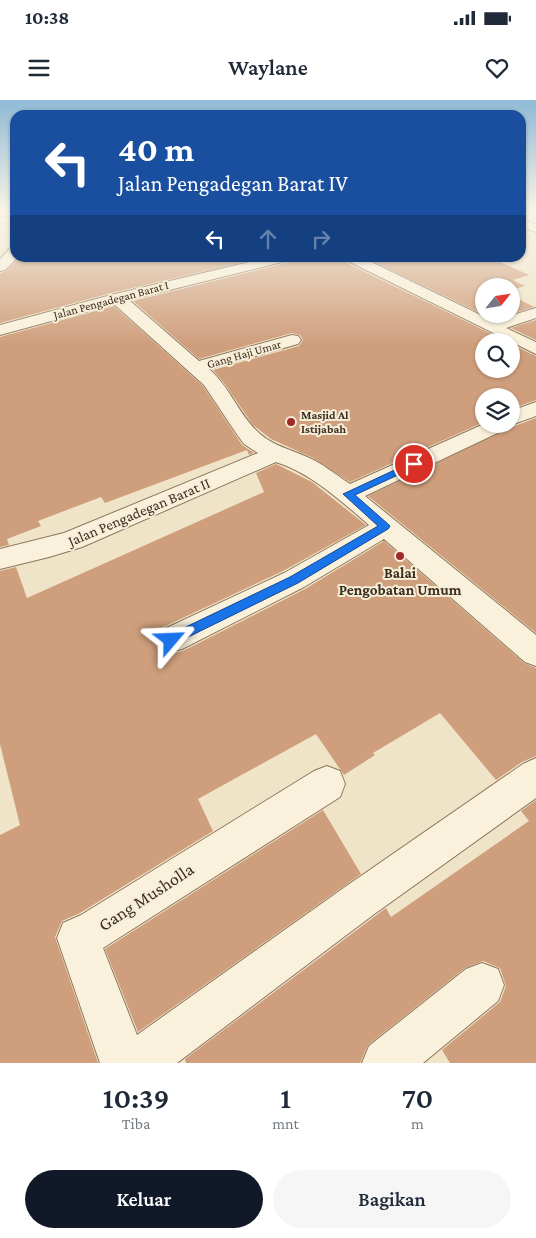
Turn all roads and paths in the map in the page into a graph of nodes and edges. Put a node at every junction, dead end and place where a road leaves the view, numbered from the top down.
1 (10, 256) edge
2 (264, 262) edge
3 (360, 262) edge
4 (0, 267) edge
5 (117, 298) junction
6 (536, 312) edge
7 (491, 327) junction
8 (0, 330) edge
9 (292, 340) dead end
10 (536, 349) edge
11 (197, 367) junction
12 (536, 408) edge
13 (520, 415) edge
14 (481, 433) edge
15 (275, 454) junction
16 (348, 494) junction
17 (385, 526) junction
18 (0, 559) edge
19 (171, 640) dead end
20 (536, 653) edge
21 (536, 776) edge
22 (327, 784) dead end
23 (482, 985) dead end
24 (124, 1063) edge
25 (138, 1063) edge
26 (386, 1063) edge

1 - 4 street
2 - 5 street, Jalan Pengadegan Barat I
3 - 7 street
5 - 8 street, Jalan Pengadegan Barat I
5 - 11 street
6 - 7 street
7 - 10 street
9 - 11 street, Gang Haji Umar
11 - 15 street
12 - 13 street
14 - 16 street
15 - 16 street
15 - 18 street, Jalan Pengadegan Barat II
16 - 17 street
17 - 19 street
17 - 20 street
21 - 25 street
22 - 24 street, Gang Musholla
23 - 26 street

